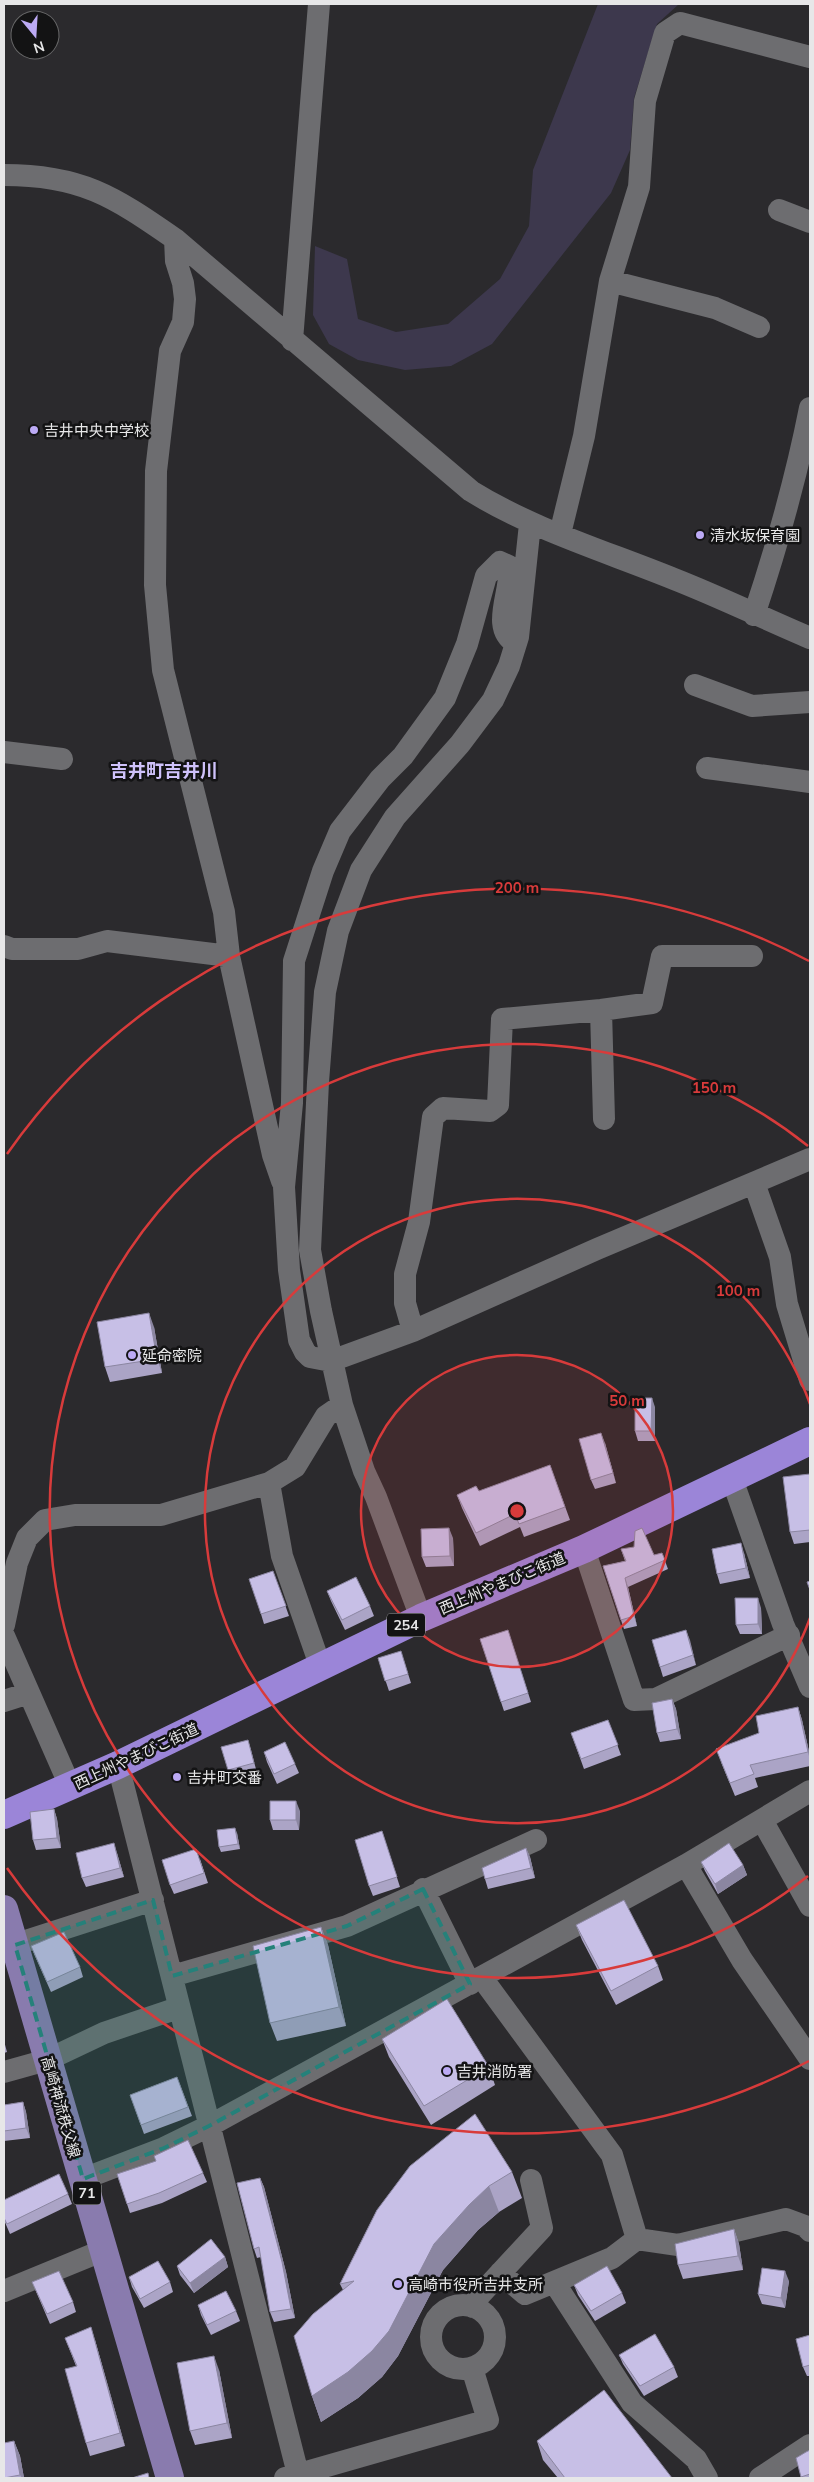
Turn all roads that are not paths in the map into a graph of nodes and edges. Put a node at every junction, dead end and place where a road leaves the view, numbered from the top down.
1 (319, 4) edge
2 (810, 57) edge
3 (4, 175) edge
4 (779, 210) dead end
5 (810, 222) edge
6 (175, 239) junction
7 (610, 281) junction
8 (759, 327) dead end
9 (292, 340) junction
10 (810, 408) edge
11 (530, 524) junction
12 (560, 534) junction
13 (754, 615) junction
14 (810, 638) edge
15 (516, 643) junction
16 (696, 685) dead end
17 (810, 702) edge
18 (4, 752) edge
19 (62, 759) dead end
20 (707, 768) dead end
21 (810, 782) edge
22 (4, 946) edge
23 (229, 956) junction
24 (752, 956) dead end
25 (601, 1010) junction
26 (604, 1119) dead end
27 (810, 1159) edge
28 (754, 1183) junction
29 (284, 1187) junction
30 (413, 1331) junction
31 (331, 1361) junction
32 (810, 1380) edge
33 (342, 1405) junction
34 (810, 1440) edge
35 (732, 1480) junction
36 (269, 1483) junction
37 (584, 1549) junction
38 (421, 1618) junction
39 (4, 1625) edge
40 (789, 1635) junction
41 (4, 1636) edge
42 (321, 1668) junction
43 (810, 1687) edge
44 (29, 1693) junction
45 (4, 1701) edge
46 (118, 1765) junction
47 (70, 1786) junction
48 (810, 1791) edge
49 (4, 1815) edge
50 (762, 1820) junction
51 (536, 1840) dead end
52 (686, 1865) junction
53 (423, 1889) junction
54 (153, 1900) junction
55 (810, 1906) edge
56 (4, 1909) edge
57 (9, 1947) edge
58 (172, 1976) junction
59 (476, 1981) junction
60 (178, 2008) junction
61 (810, 2058) edge
62 (47, 2060) junction
63 (4, 2072) edge
64 (209, 2126) junction
65 (83, 2180) junction
66 (531, 2180) dead end
67 (810, 2231) edge
68 (637, 2239) junction
69 (104, 2250) junction
70 (500, 2273) junction
71 (554, 2282) junction
72 (4, 2291) edge
73 (473, 2306) junction
74 (472, 2368) junction
75 (810, 2445) edge
76 (291, 2476) edge
77 (165, 2477) edge
78 (707, 2478) edge
79 (760, 2478) edge

1 - 9 street
2 - 7 street
3 - 6 street
4 - 5 street
6 - 9 street
6 - 23 street
7 - 8 street
7 - 12 street
9 - 11 street
10 - 13 street
11 - 12 street
11 - 15 street
12 - 13 street
13 - 14 street
15 - 29 street
15 - 31 street
16 - 17 street
18 - 19 street
20 - 21 street
22 - 23 street
23 - 29 street
24 - 25 street
25 - 26 street
25 - 30 street
27 - 28 street
28 - 30 street
28 - 32 street
29 - 31 street
30 - 31 street
31 - 33 street
33 - 36 street
33 - 38 street
34 - 35 highway, 西上州やまびこ街道 / 254
35 - 37 highway, 西上州やまびこ街道 / 254
35 - 40 street
36 - 39 street
36 - 42 street
37 - 38 highway, 西上州やまびこ街道 / 254
37 - 40 street
38 - 42 highway, 西上州やまびこ街道 / 254
40 - 43 street
41 - 44 street
42 - 46 highway, 西上州やまびこ街道 / 254
44 - 45 street
44 - 47 street
46 - 47 highway, 西上州やまびこ街道 / 254
46 - 54 street
47 - 49 highway, 西上州やまびこ街道 / 254
48 - 50 street
50 - 52 street
50 - 55 street
51 - 53 street
52 - 59 street
52 - 61 street
53 - 58 street
53 - 59 street
54 - 57 street
54 - 58 street
56 - 57 main road, 高崎神流秩父線 / 71
57 - 62 main road, 高崎神流秩父線 / 71
58 - 60 street
59 - 64 street
59 - 68 street
60 - 62 street
60 - 64 street
62 - 63 street
62 - 65 main road, 高崎神流秩父線 / 71
64 - 65 street
64 - 76 street
65 - 69 main road, 高崎神流秩父線 / 71
66 - 70 street
67 - 68 street
68 - 71 street
69 - 72 street
69 - 77 main road, 高崎神流秩父線 / 71
70 - 71 street
70 - 73 street
71 - 78 street
73 - 74 street
73 - 74 street
74 - 76 street
75 - 79 street

